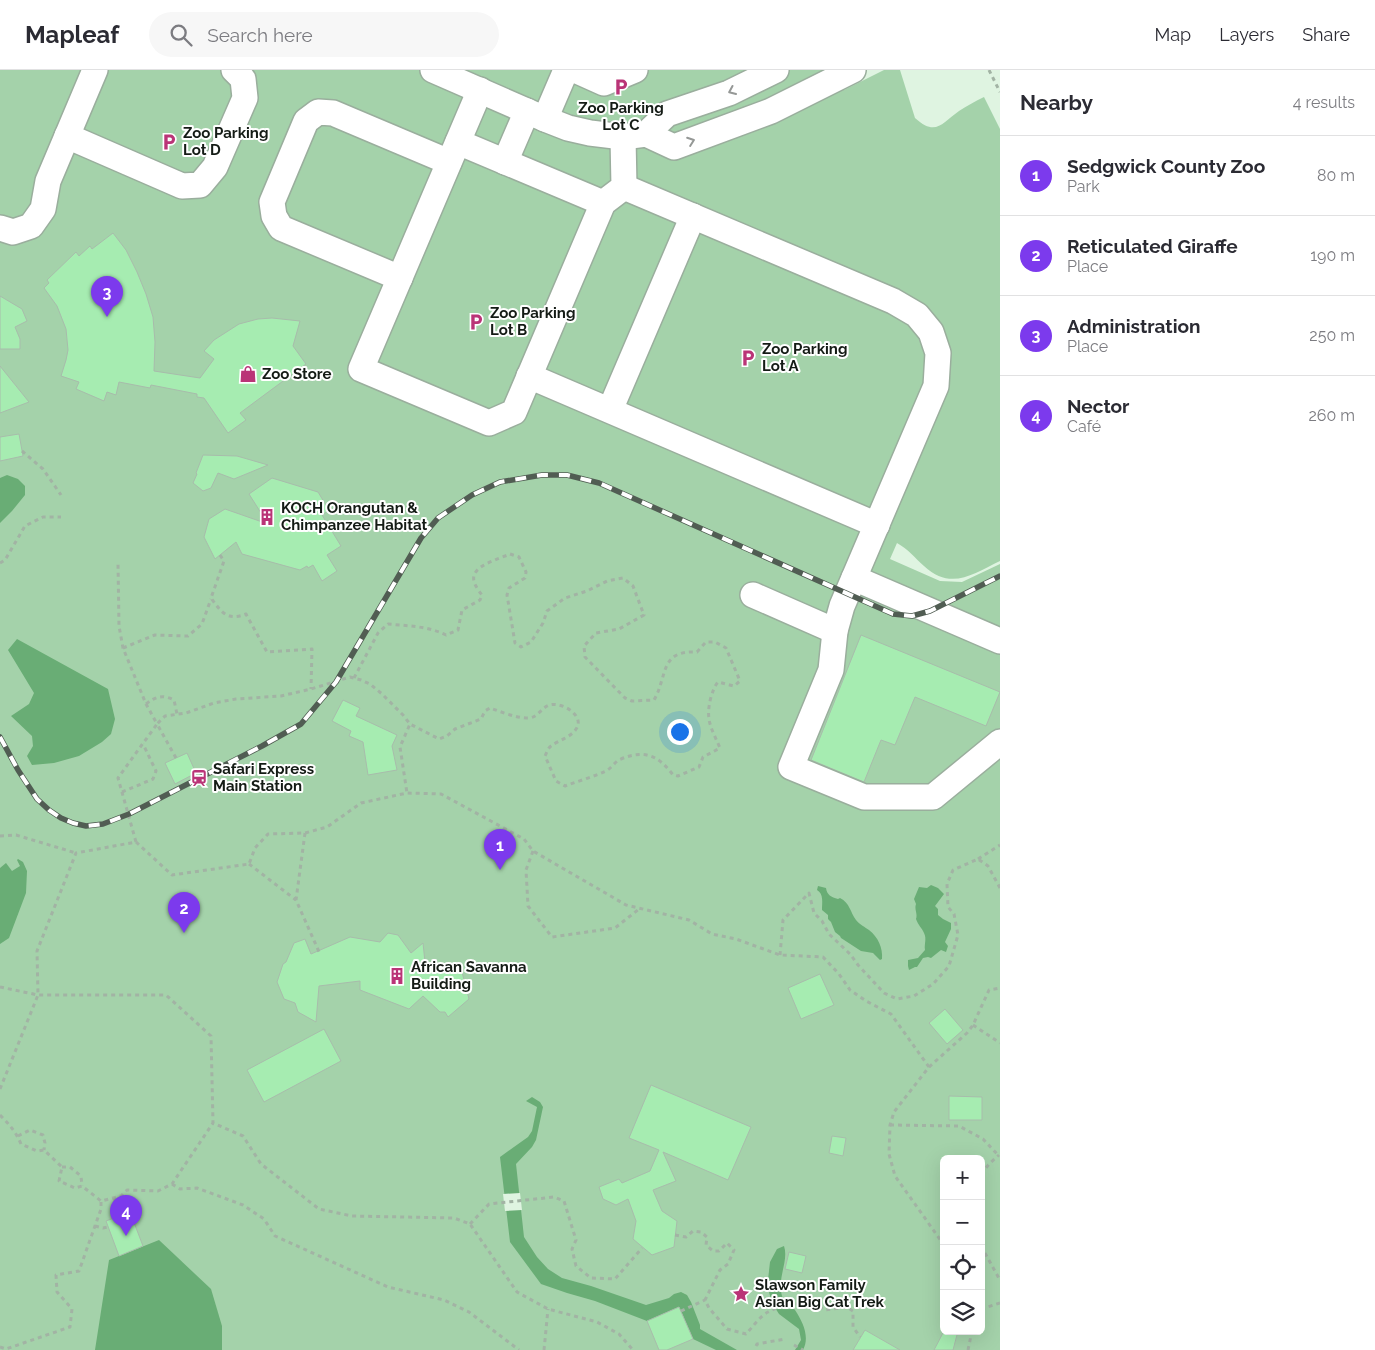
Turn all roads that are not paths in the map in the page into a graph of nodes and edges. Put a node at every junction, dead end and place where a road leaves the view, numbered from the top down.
1 (95, 70) edge
2 (234, 70) edge
3 (433, 70) edge
4 (566, 70) edge
5 (575, 70) edge
6 (635, 70) edge
7 (776, 70) edge
8 (853, 70) edge
9 (480, 90) junction
10 (536, 115) junction
11 (66, 136) junction
12 (634, 136) junction
13 (454, 152) junction
14 (505, 162) junction
15 (624, 187) junction
16 (603, 203) junction
17 (693, 216) junction
18 (0, 228) edge
19 (400, 278) junction
20 (529, 376) junction
21 (610, 410) junction
22 (877, 525) junction
23 (854, 578) junction
24 (754, 595) dead end
25 (836, 631) junction
26 (1000, 641) edge
27 (1000, 742) edge

1 - 11 street
2 - 11 street
3 - 9 street
4 - 10 street
5 - 6 street
7 -> 12 street
12 -> 8 street
9 - 10 street
9 - 13 street
10 - 12 street
10 - 14 street
11 - 18 street
12 - 15 street
13 - 14 street
13 - 19 street
13 - 19 street
14 - 16 street
15 - 16 street
15 - 17 street
16 - 20 street
17 - 21 street
17 - 22 street
19 - 20 street
20 - 21 street
21 - 22 street
22 - 23 street
23 - 25 street
23 - 26 street
24 - 25 street
25 - 27 street

